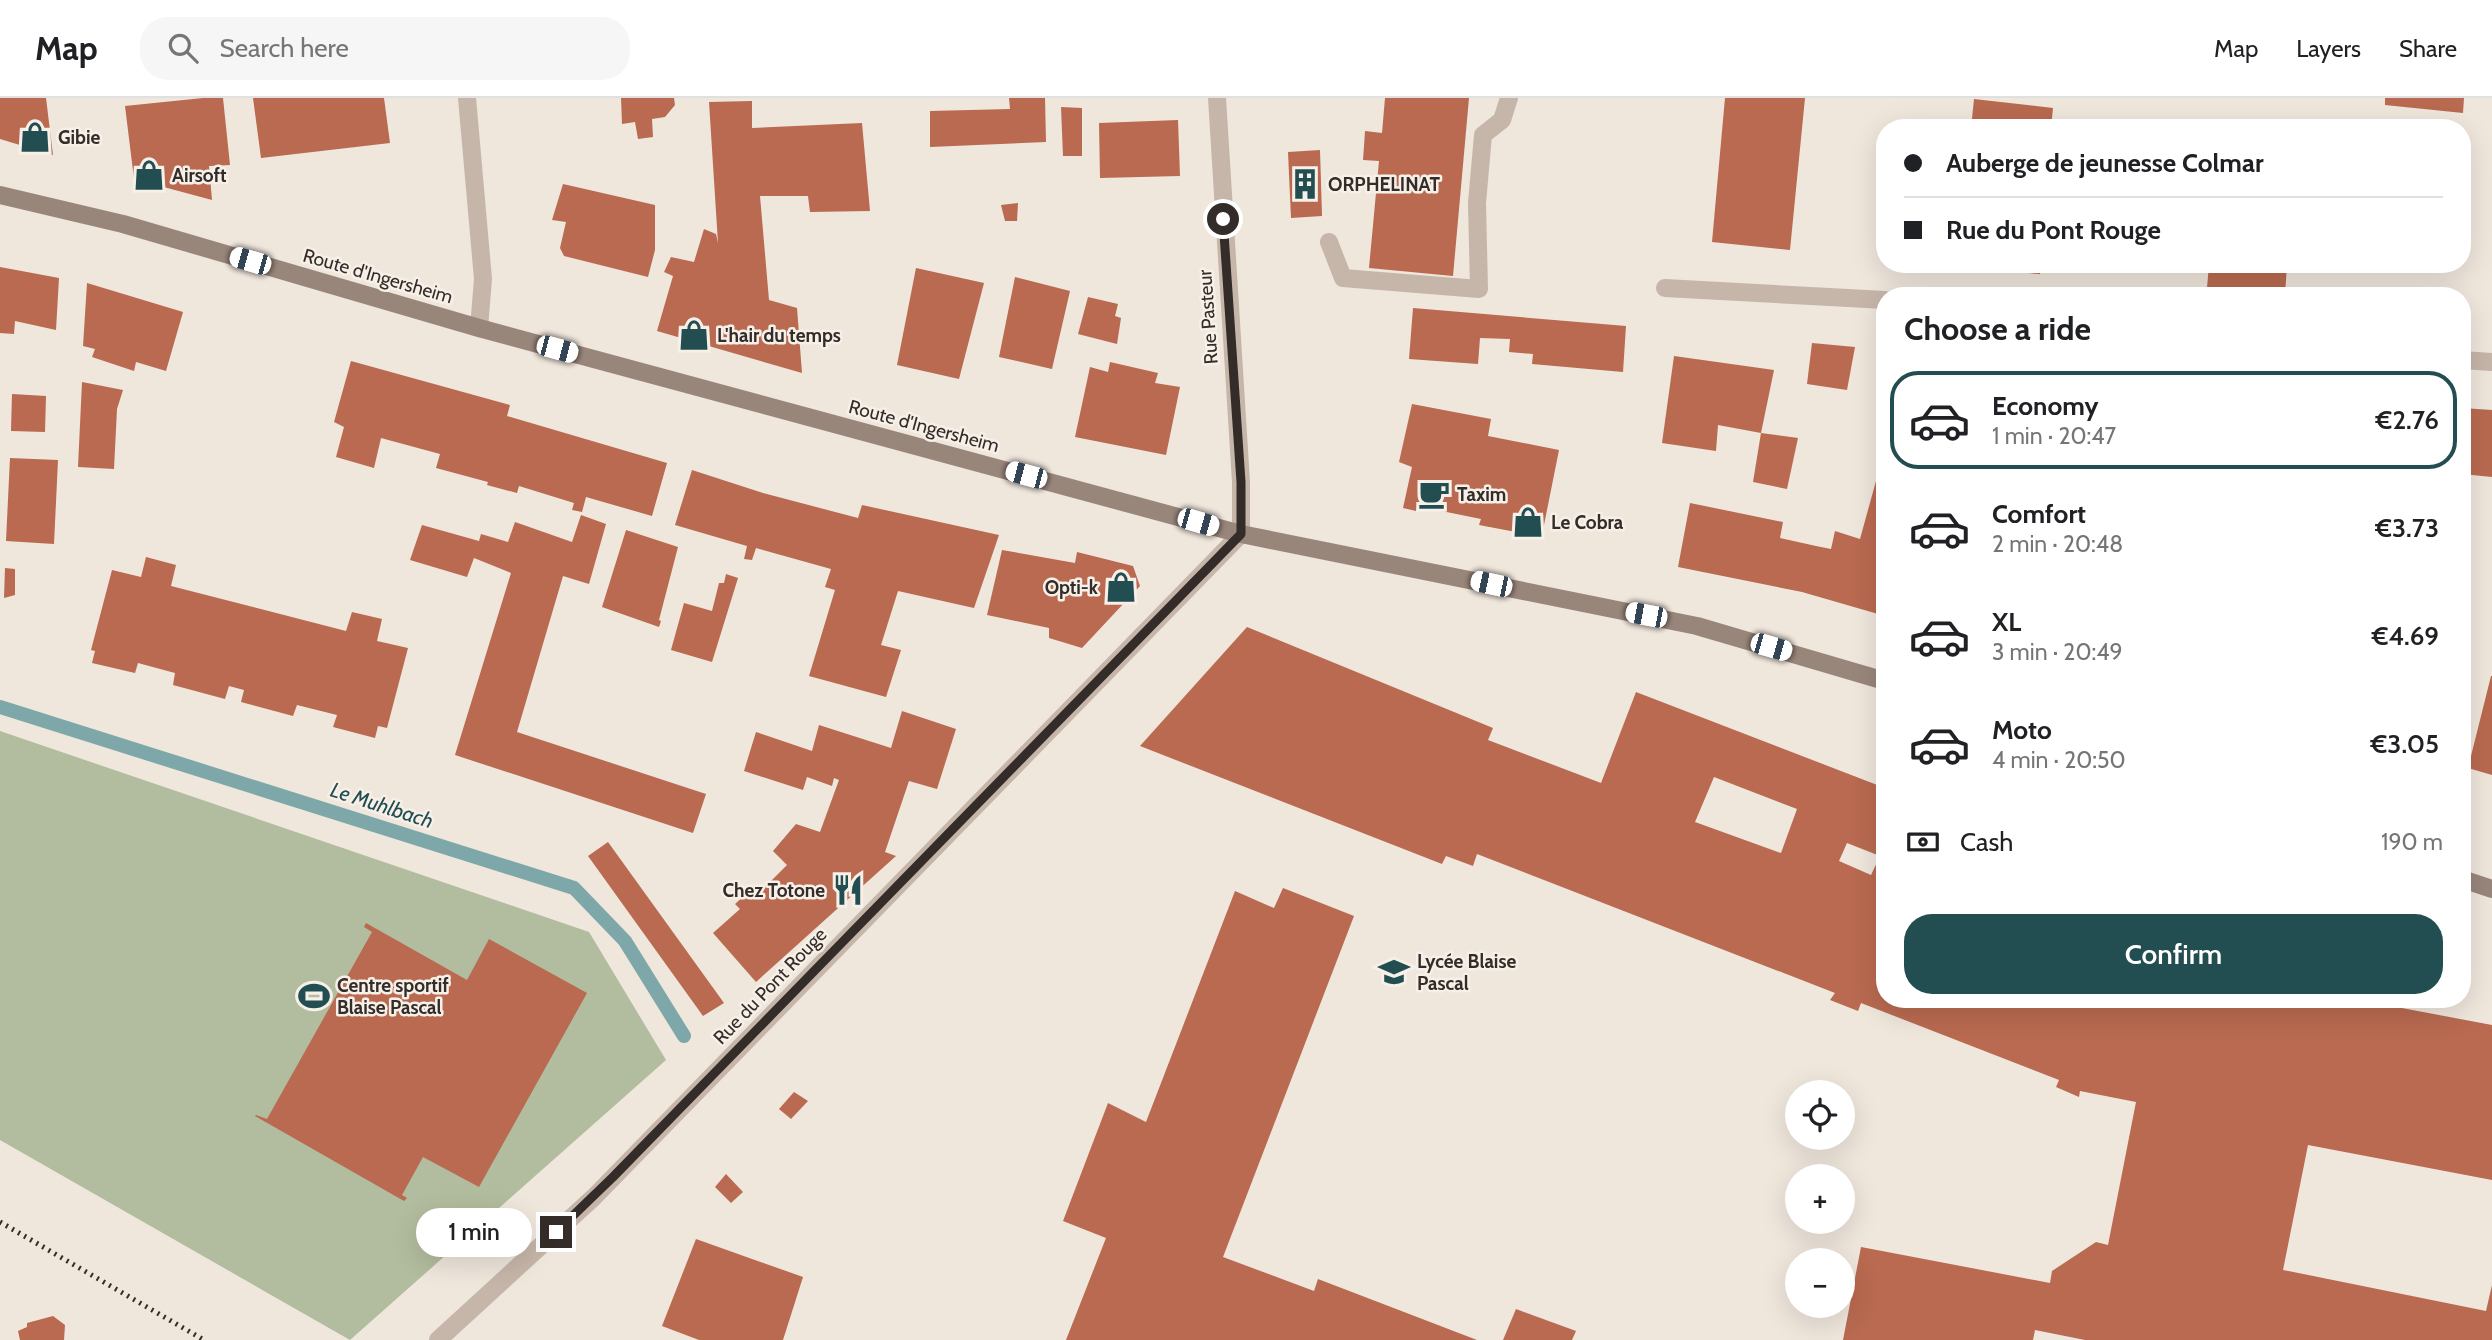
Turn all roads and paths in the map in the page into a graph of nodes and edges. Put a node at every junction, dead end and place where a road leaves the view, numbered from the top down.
1 (467, 98) edge
2 (1217, 98) edge
3 (1509, 98) edge
4 (0, 195) edge
5 (1329, 242) dead end
6 (1665, 288) dead end
7 (1876, 300) edge
8 (479, 328) junction
9 (2471, 361) edge
10 (2492, 362) edge
11 (1241, 534) junction
12 (1876, 678) edge
13 (2471, 882) edge
14 (2492, 889) edge
15 (438, 1340) edge

1 - 8 street
2 - 11 street, Rue Pasteur
3 - 5 street
4 - 8 main road, Route d'Ingersheim
6 - 7 street
8 - 11 main road, Route d'Ingersheim
9 - 10 street
11 - 12 main road, Route d'Ingersheim
11 - 15 street, Rue du Pont Rouge
13 - 14 main road

